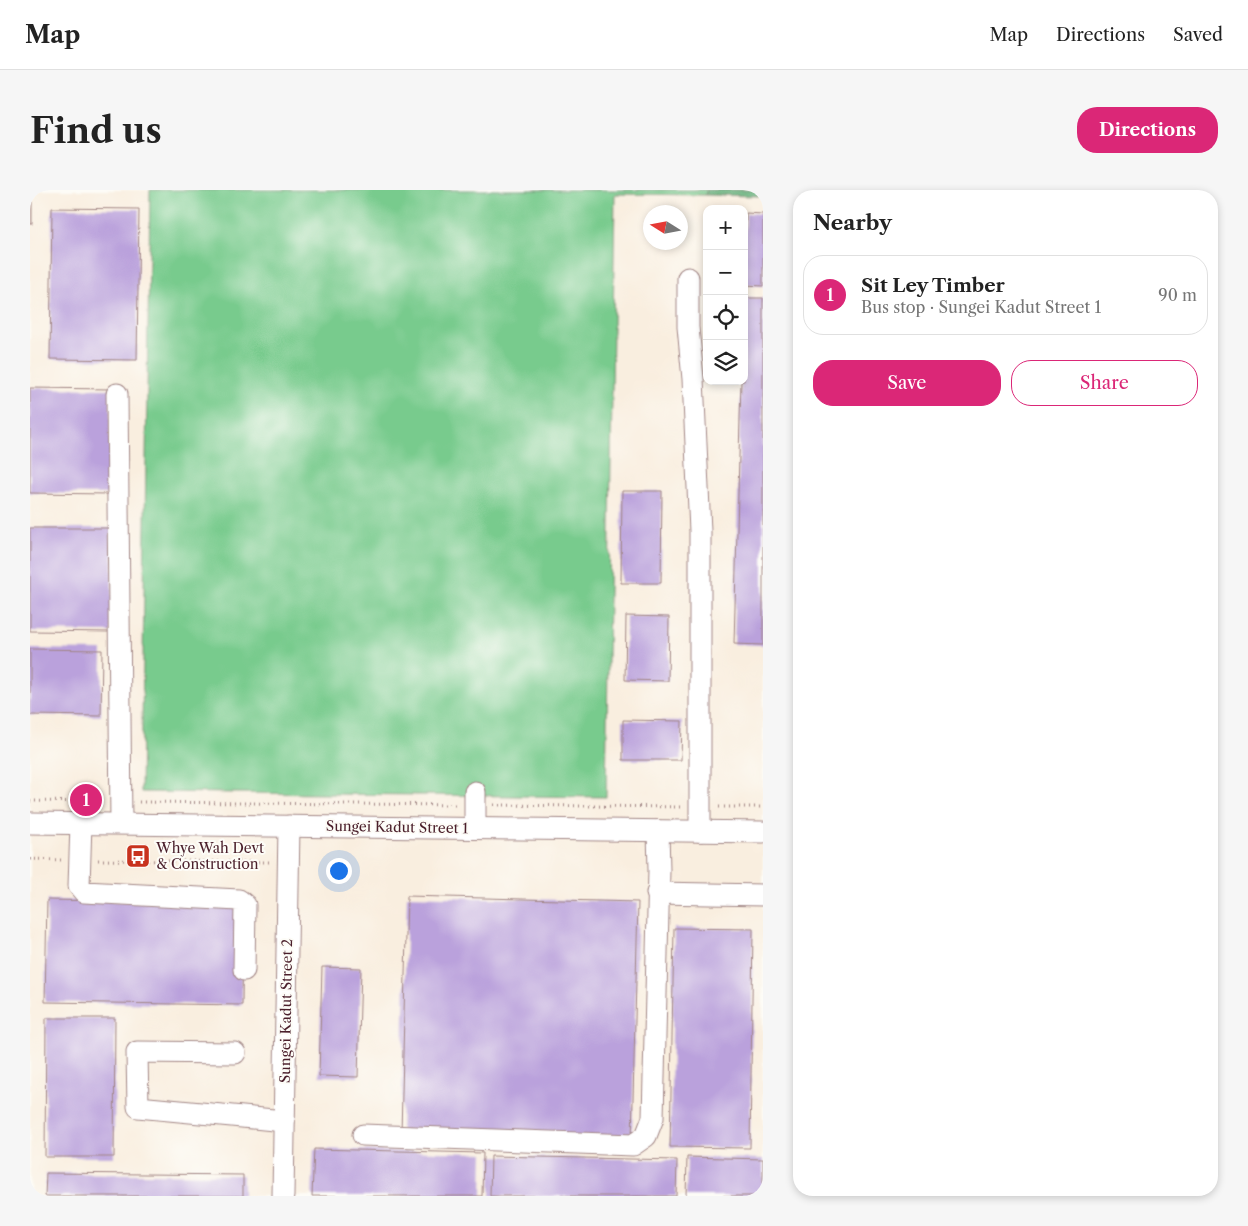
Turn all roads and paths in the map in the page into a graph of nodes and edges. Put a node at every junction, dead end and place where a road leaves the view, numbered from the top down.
1 (688, 278) dead end
2 (117, 394) dead end
3 (475, 799) junction
4 (30, 801) edge
5 (121, 802) junction
6 (700, 807) junction
7 (763, 807) edge
8 (30, 822) edge
9 (81, 823) junction
10 (121, 824) junction
11 (289, 826) junction
12 (475, 828) junction
13 (658, 831) junction
14 (700, 831) junction
15 (763, 832) edge
16 (30, 858) edge
17 (80, 860) junction
18 (289, 862) junction
19 (657, 893) junction
20 (763, 895) edge
21 (244, 970) dead end
22 (235, 1052) dead end
23 (284, 1121) junction
24 (363, 1135) dead end
25 (283, 1196) edge

1 - 6 street
2 - 5 street
3 - 5 path
3 - 6 path
3 - 12 street
4 - 5 path
5 - 10 street
6 - 7 path
6 - 14 street
8 - 9 street, Sungei Kadut Street 1
9 - 10 street, Sungei Kadut Street 1
9 - 17 street
10 - 11 street, Sungei Kadut Street 1
11 - 12 street, Sungei Kadut Street 1
11 - 18 street, Sungei Kadut Street 2
12 - 13 street, Sungei Kadut Street 1
13 - 14 street, Sungei Kadut Street 1
13 - 19 street
14 - 15 street, Sungei Kadut Street 1
16 - 17 path
17 - 18 path
17 - 21 street
18 - 23 street, Sungei Kadut Street 2
19 - 20 street
19 - 24 street
22 - 23 street
23 - 25 street, Sungei Kadut Street 2

